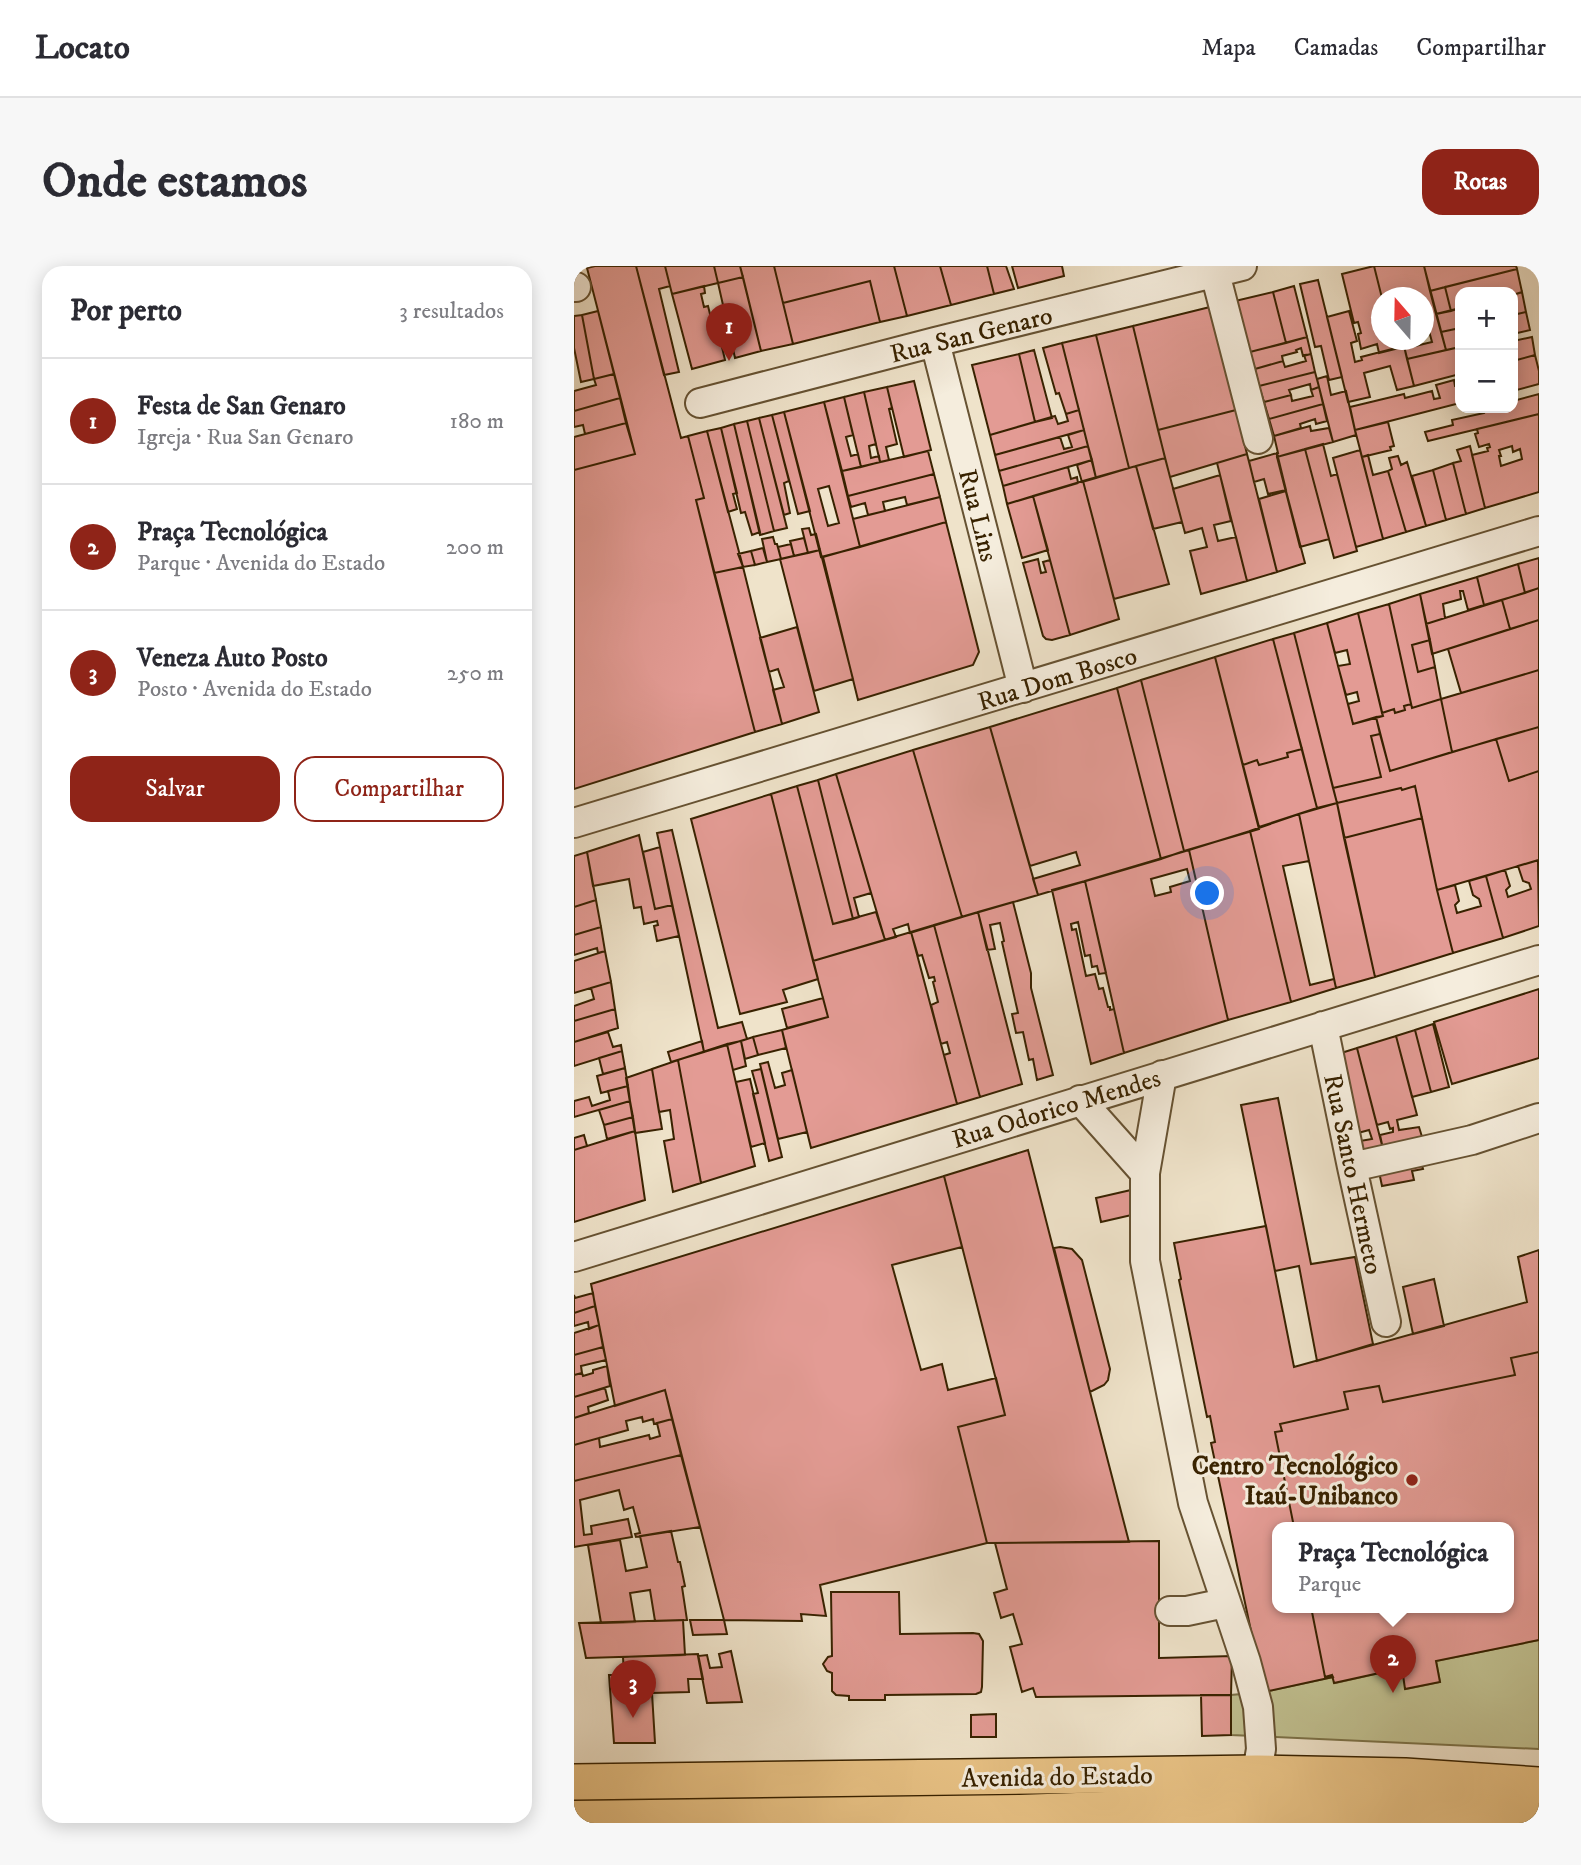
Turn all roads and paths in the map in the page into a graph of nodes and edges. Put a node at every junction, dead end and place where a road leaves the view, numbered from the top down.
1 (1242, 266) edge
2 (1215, 273) junction
3 (935, 342) junction
4 (700, 403) dead end
5 (1258, 439) dead end
6 (1539, 531) edge
7 (1023, 688) junction
8 (574, 823) edge
9 (1539, 960) edge
10 (1323, 1026) junction
11 (1162, 1075) junction
12 (1080, 1100) junction
13 (1539, 1118) edge
14 (1352, 1167) junction
15 (1145, 1173) junction
16 (574, 1257) edge
17 (1386, 1322) dead end
18 (1225, 1603) junction
19 (1170, 1611) dead end
20 (1257, 1773) junction
21 (574, 1782) edge
22 (1539, 1785) edge
23 (1539, 1817) edge
24 (574, 1820) edge

1 - 2 street, Rua San Genaro
2 - 3 street, Rua San Genaro
2 - 5 street
3 - 4 street, Rua San Genaro
3 - 7 street, Rua Lins
6 - 7 street, Rua Dom Bosco
7 - 8 street, Rua Dom Bosco
9 - 10 street, Rua Odorico Mendes
10 - 11 street, Rua Odorico Mendes
10 - 14 street, Rua Santo Hermeto
11 - 12 street, Rua Odorico Mendes
11 - 15 street
12 - 15 street
12 - 16 street, Rua Odorico Mendes
13 - 14 street
14 - 17 street, Rua Santo Hermeto
15 - 18 street
18 - 19 street
18 - 20 street
20 - 21 main road, Avenida do Estado
20 - 22 main road, Avenida do Estado
23 - 24 highway, Avenida do Estado

